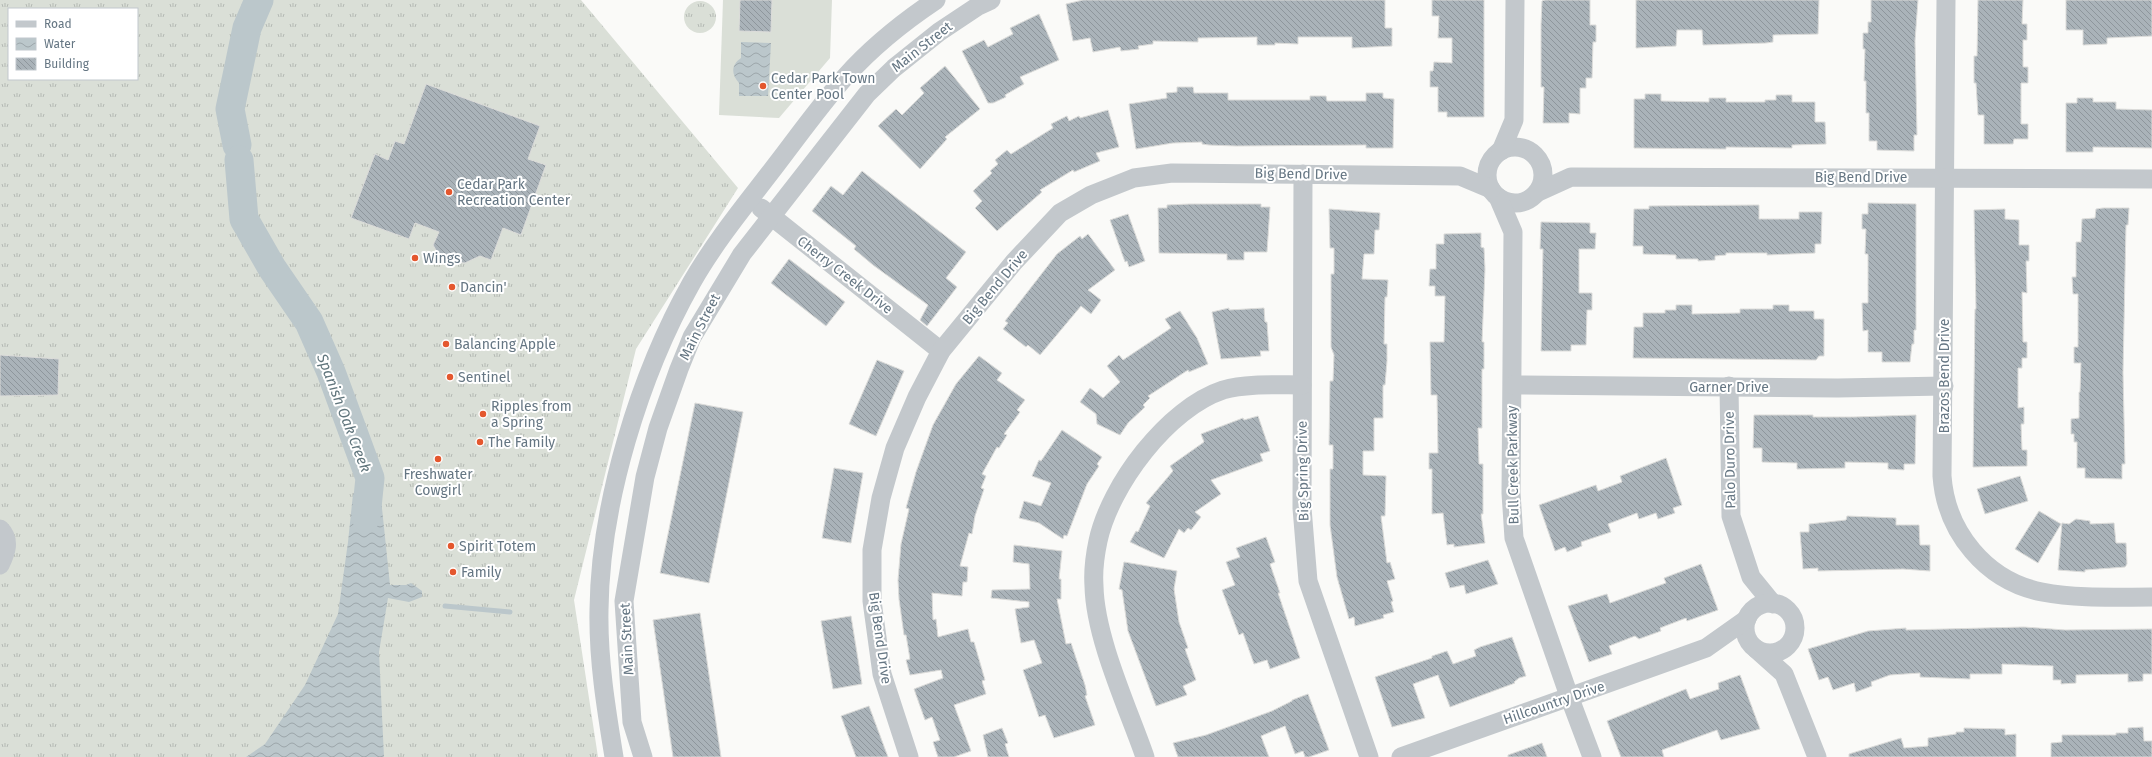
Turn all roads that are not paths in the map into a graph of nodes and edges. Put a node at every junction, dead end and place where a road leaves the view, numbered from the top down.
1 (991, 0) edge
2 (1515, 0) edge
3 (1946, 0) edge
4 (925, 3) edge
5 (939, 32) junction
6 (1514, 120) junction
7 (1497, 156) junction
8 (1535, 156) junction
9 (1303, 174) junction
10 (1460, 176) junction
11 (1571, 177) junction
12 (1944, 178) junction
13 (2152, 179) edge
14 (1494, 193) junction
15 (1535, 194) junction
16 (750, 199) junction
17 (770, 216) junction
18 (1513, 232) junction
19 (941, 351) junction
20 (656, 358) junction
21 (679, 369) junction
22 (1302, 385) junction
23 (1513, 385) junction
24 (1728, 386) junction
25 (1944, 386) junction
26 (0, 529) edge
27 (0, 565) edge
28 (1751, 577) junction
29 (2152, 597) edge
30 (600, 601) junction
31 (624, 601) junction
32 (1773, 604) junction
33 (1748, 617) junction
34 (1792, 639) junction
35 (1754, 647) junction
36 (1706, 648) junction
37 (1784, 674) junction
38 (1569, 696) junction
39 (614, 757) edge
40 (643, 757) edge
41 (909, 757) edge
42 (1146, 757) edge
43 (1369, 757) edge
44 (1401, 757) edge
45 (1592, 757) edge
46 (1817, 757) edge

1 - 5 street, Main Street
2 - 6 street
3 - 12 street, Brazos Bend Drive
4 - 5 street
4 - 16 street, Main Street
5 - 17 street, Main Street
6 - 7 street
6 - 8 street
7 - 8 street
7 - 10 street, Big Bend Drive
7 - 14 street
8 - 11 street, Big Bend Drive
8 - 15 street
9 - 10 street, Big Bend Drive
9 - 19 street, Big Bend Drive
9 - 22 street, Big Spring Drive
10 - 14 street, Big Bend Drive
11 - 12 street, Big Bend Drive
11 - 15 street, Big Bend Drive
12 - 13 street, Big Bend Drive
12 - 25 street, Brazos Bend Drive
14 - 15 street
14 - 18 street, Bull Creek Parkway
15 - 18 street, Bull Creek Parkway
16 - 17 street, Cherry Creek Drive
16 - 20 street, Main Street
17 - 19 street, Cherry Creek Drive
17 - 21 street, Main Street
18 - 23 street, Bull Creek Parkway
19 - 41 street, Big Bend Drive
20 - 21 street
20 - 30 street, Main Street
21 - 31 street, Main Street
22 - 42 street
22 - 43 street, Big Spring Drive
23 - 24 street, Garner Drive
23 - 38 street, Bull Creek Parkway
24 - 25 street, Garner Drive
24 - 28 street, Palo Duro Drive
25 - 29 street, Brazos Bend Drive
26 - 27 street
28 - 32 street, Palo Duro Drive
28 - 33 street, Palo Duro Drive
30 - 31 street
30 - 39 street, Main Street
31 - 40 street, Main Street
32 - 33 street
32 - 34 street
33 - 35 street
33 - 36 street, Hillcountry Drive
34 - 35 street
34 - 37 street
35 - 36 street, Hillcountry Drive
35 - 37 street
36 - 38 street, Hillcountry Drive
37 - 46 street
38 - 44 street, Hillcountry Drive
38 - 45 street, Bull Creek Parkway

